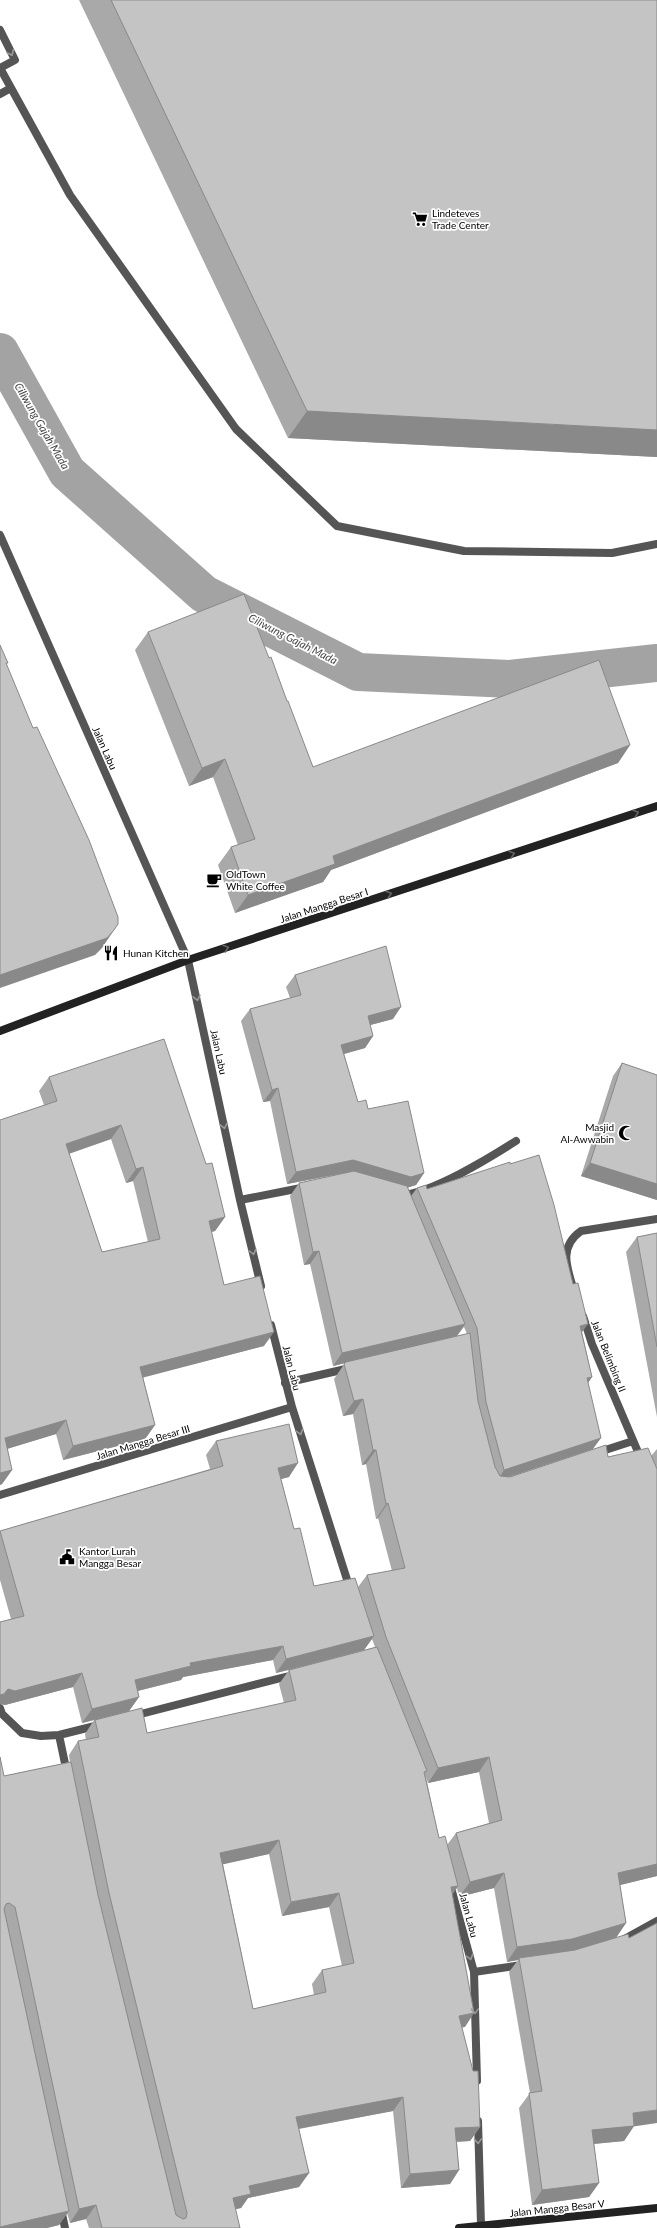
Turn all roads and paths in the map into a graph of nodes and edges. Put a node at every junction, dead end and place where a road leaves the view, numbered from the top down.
1 (0, 30) edge
2 (0, 68) edge
3 (11, 88) junction
4 (0, 94) edge
5 (0, 535) edge
6 (657, 544) edge
7 (657, 806) edge
8 (188, 960) junction
9 (0, 1031) edge
10 (516, 1141) dead end
11 (315, 1185) edge
12 (389, 1190) edge
13 (240, 1200) junction
14 (657, 1219) edge
15 (263, 1292) edge
16 (268, 1314) edge
17 (360, 1366) edge
18 (285, 1383) junction
19 (292, 1407) junction
20 (633, 1441) junction
21 (588, 1456) edge
22 (645, 1467) edge
23 (0, 1495) edge
24 (352, 1594) edge
25 (302, 1672) edge
26 (1, 1712) edge
27 (127, 1717) edge
28 (104, 1723) edge
29 (59, 1735) junction
30 (68, 1778) edge
31 (447, 1872) edge
32 (657, 1921) edge
33 (611, 1945) edge
34 (533, 1963) edge
35 (474, 1972) junction
36 (477, 2091) edge
37 (478, 2115) edge
38 (59, 2197) edge
39 (657, 2208) edge
40 (481, 2225) junction
41 (65, 2228) edge
42 (459, 2228) edge

1 -> 2 street
2 - 3 street
3 - 4 street
3 - 6 street
5 - 8 street, Jalan Labu
8 -> 7 street, Jalan Mangga Besar I
8 - 9 street, Jalan Mangga Besar I
8 -> 13 street, Jalan Labu
10 - 12 street
11 - 13 street
13 -> 15 street, Jalan Labu
14 - 20 street, Jalan Belimbing II
16 - 18 street, Jalan Labu
17 - 18 street
18 - 19 street, Jalan Labu
19 - 23 street, Jalan Mangga Besar III
19 -> 24 street, Jalan Labu
20 - 21 street
20 - 22 street, Jalan Belimbing II
25 - 27 street
26 - 29 street
28 - 29 street
29 - 30 street
31 -> 35 street, Jalan Labu
32 - 33 street
34 - 35 street
35 -> 36 street, Jalan Labu
37 -> 40 street
38 - 41 street
39 - 40 street, Jalan Mangga Besar V
40 - 42 street, Jalan Mangga Besar V

